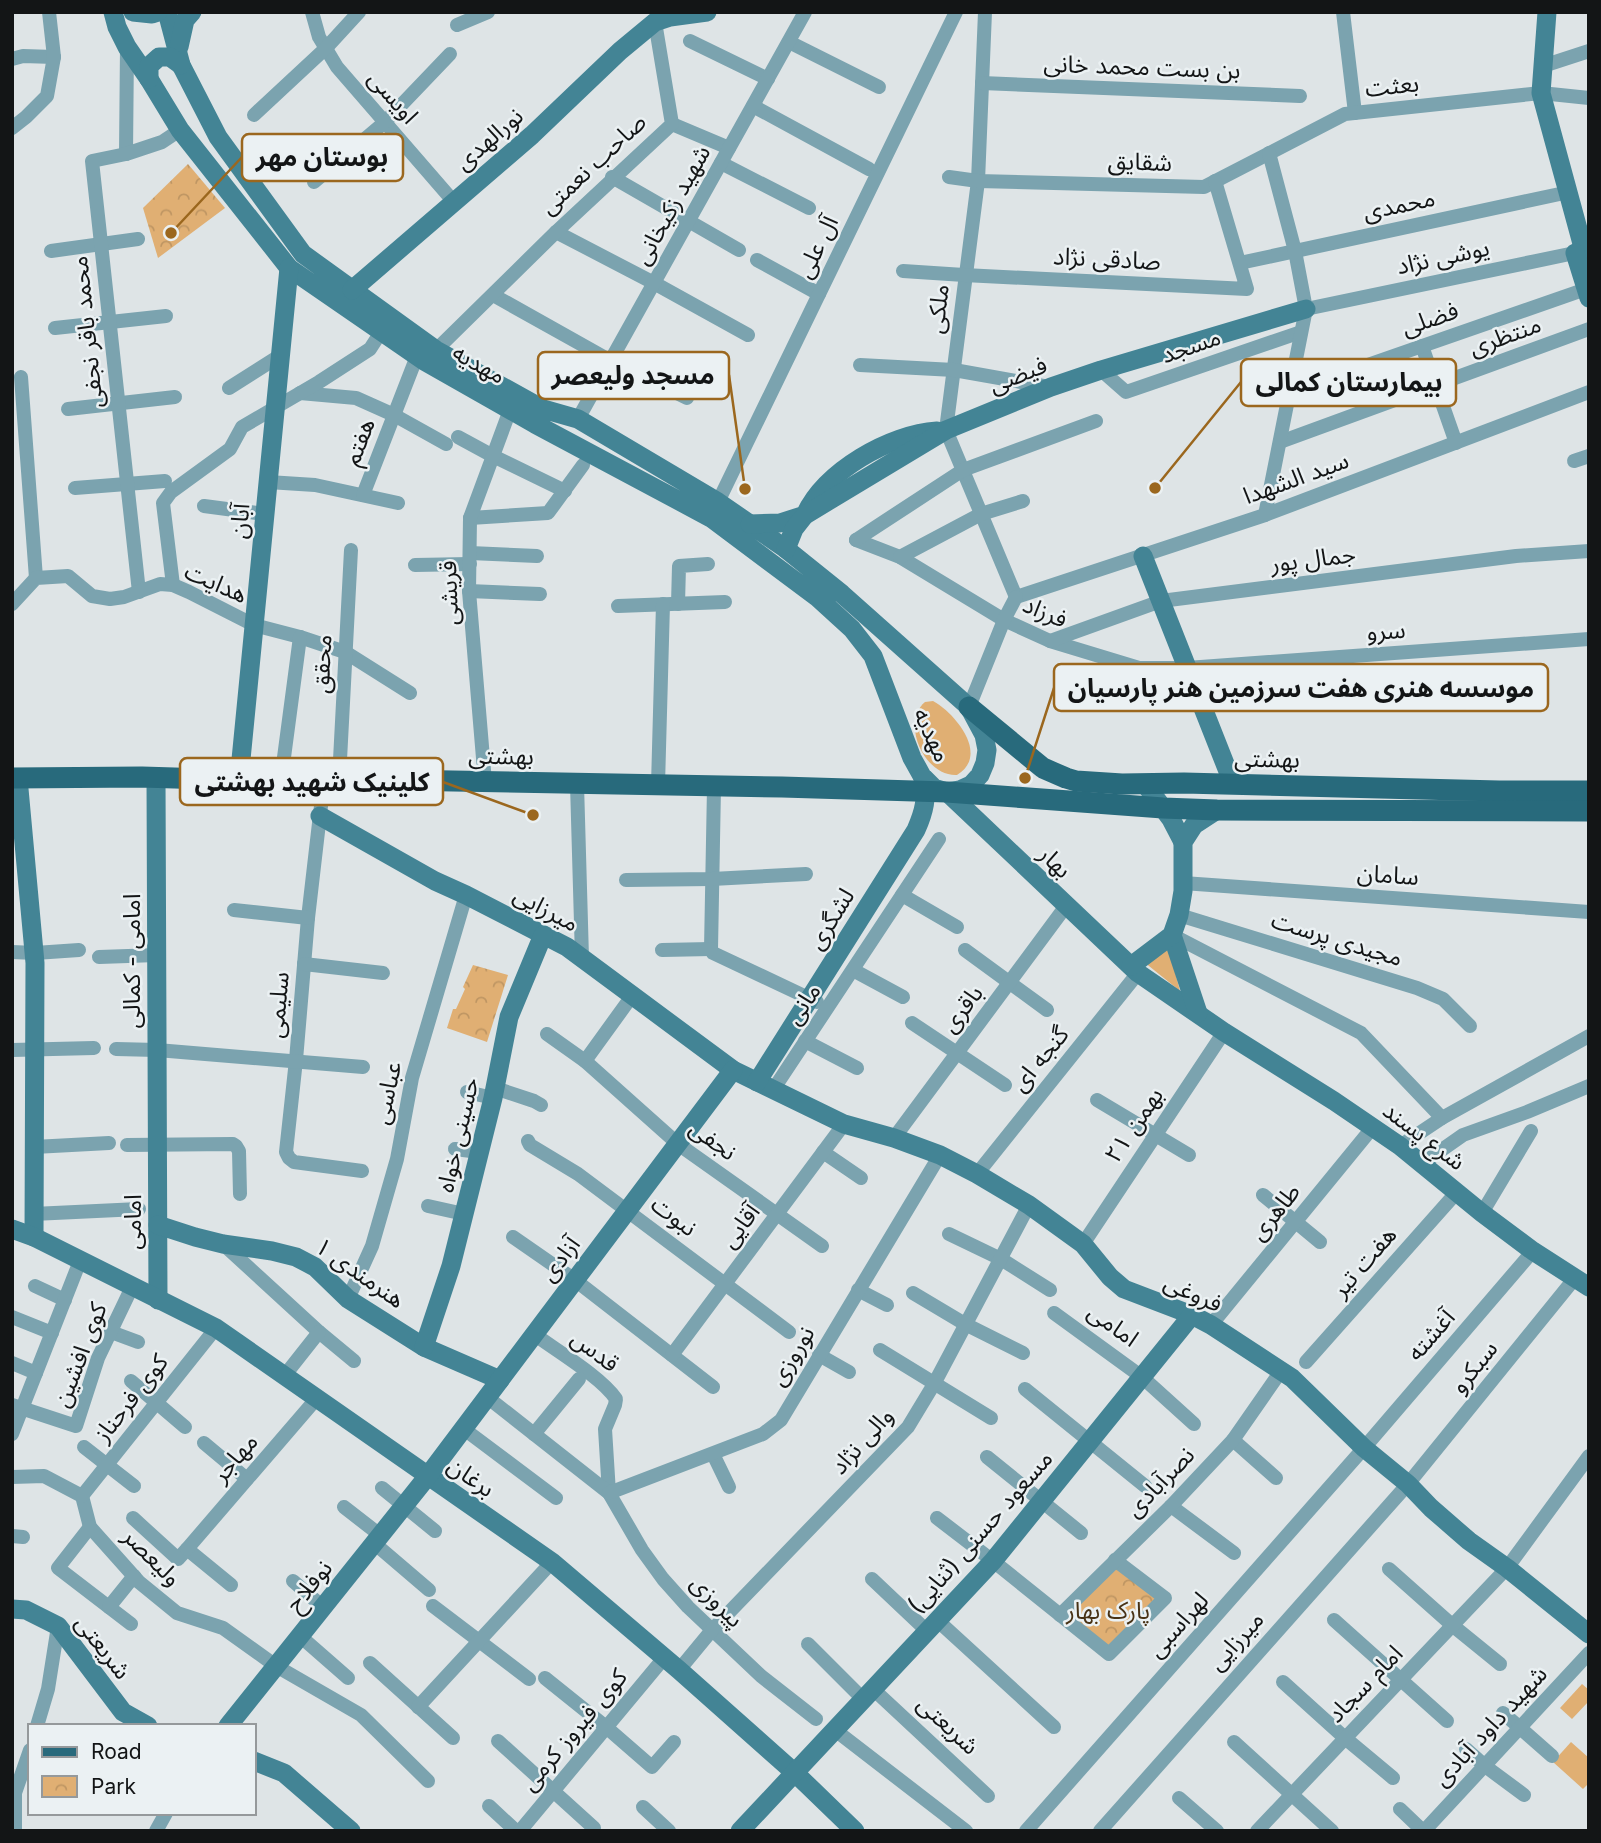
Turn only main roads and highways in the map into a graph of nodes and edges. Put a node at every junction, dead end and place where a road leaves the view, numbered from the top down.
1 (969, 707) road end
2 (15, 778) edge
3 (932, 787) joint
4 (1589, 791) edge
5 (1589, 811) edge

1 - 4 main road, بهشتى
2 - 3 main road, بهشتی
3 - 5 main road, بهشتى

